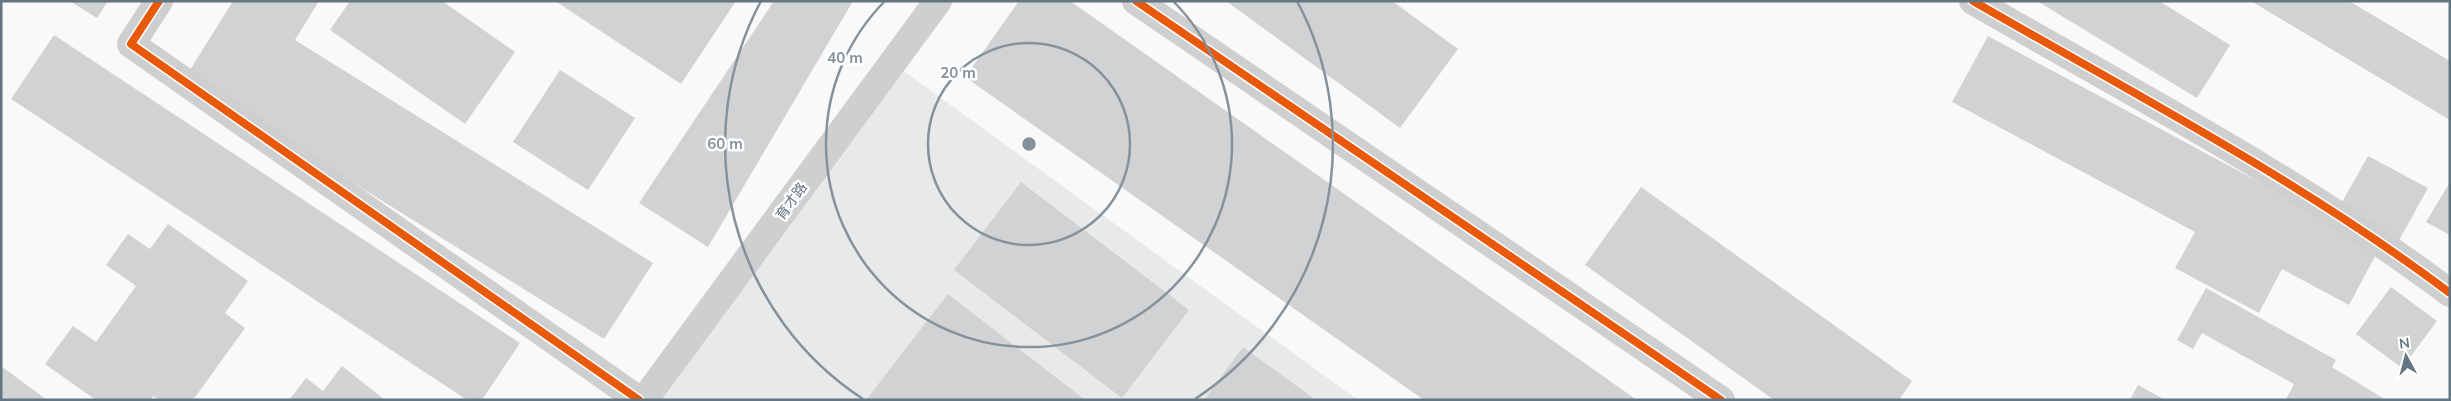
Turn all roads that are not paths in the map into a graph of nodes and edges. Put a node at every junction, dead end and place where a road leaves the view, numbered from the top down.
1 (159, 1) edge
2 (938, 1) edge
3 (1136, 1) edge
4 (1973, 1) edge
5 (2450, 292) edge
6 (639, 400) edge
7 (644, 400) edge
8 (1721, 400) edge

1 - 6 street
2 - 7 street, 育才路
3 - 8 street
4 - 5 street

